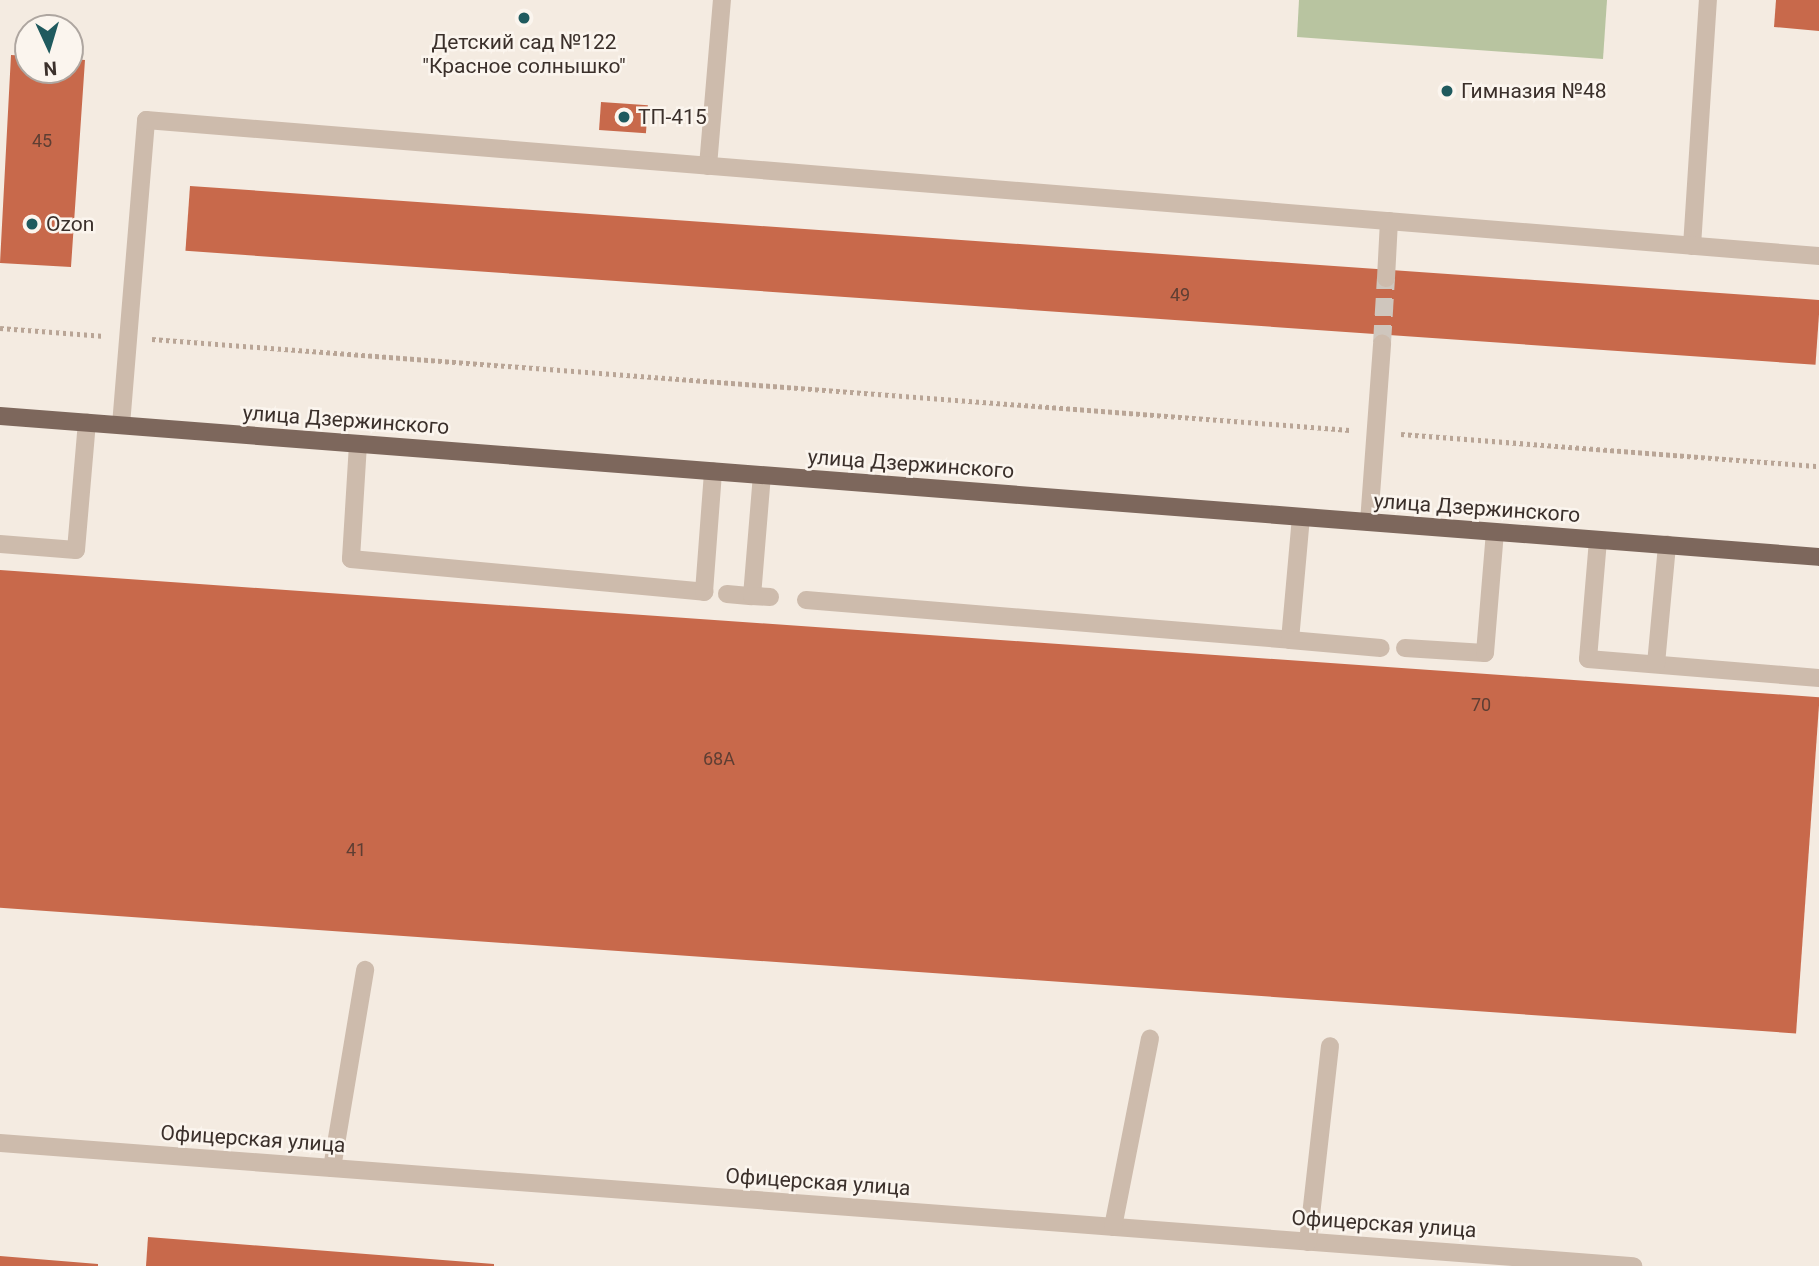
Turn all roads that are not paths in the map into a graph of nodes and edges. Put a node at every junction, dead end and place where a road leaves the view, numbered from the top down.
1 (722, 0) edge
2 (1708, 0) edge
3 (708, 166) junction
4 (1389, 221) junction
5 (1692, 246) junction
6 (1819, 256) edge
7 (1386, 278) tunnel mouth
8 (1382, 343) tunnel mouth
9 (0, 416) edge
10 (87, 422) junction
11 (121, 425) junction
12 (358, 444) junction
13 (713, 471) junction
14 (762, 475) junction
15 (1301, 517) junction
16 (1369, 522) junction
17 (1495, 532) junction
18 (1598, 540) junction
19 (0, 544) edge
20 (1667, 545) junction
21 (1819, 557) edge
22 (727, 594) dead end
23 (806, 600) dead end
24 (1290, 640) junction
25 (1381, 648) dead end
26 (1405, 648) dead end
27 (1656, 664) junction
28 (1819, 678) edge
29 (365, 970) dead end
30 (1150, 1039) dead end
31 (1330, 1046) dead end
32 (0, 1143) edge
33 (332, 1168) junction
34 (1114, 1227) junction
35 (1308, 1242) junction
36 (1633, 1266) edge

1 - 3 street
2 - 5 street
3 - 4 street
3 - 11 street
4 - 5 street
4 - 7 street
5 - 6 street
8 - 16 street
9 - 10 main road, улица Дзержинского
10 - 11 main road, улица Дзержинского
10 - 19 street
11 - 12 main road, улица Дзержинского
12 - 13 main road, улица Дзержинского
12 - 13 street
13 - 14 main road, улица Дзержинского
14 - 15 main road, улица Дзержинского
14 - 22 street
15 - 16 main road, улица Дзержинского
15 - 24 street
16 - 17 main road, улица Дзержинского
17 - 18 main road, улица Дзержинского
17 - 26 street
18 - 20 main road, улица Дзержинского
18 - 27 street
20 - 21 main road, улица Дзержинского
20 - 27 street
23 - 24 street
24 - 25 street
27 - 28 street
29 - 33 street
30 - 34 street
31 - 35 street
32 - 33 street, Офицерская улица
33 - 34 street, Офицерская улица
34 - 35 street, Офицерская улица
35 - 36 street, Офицерская улица

